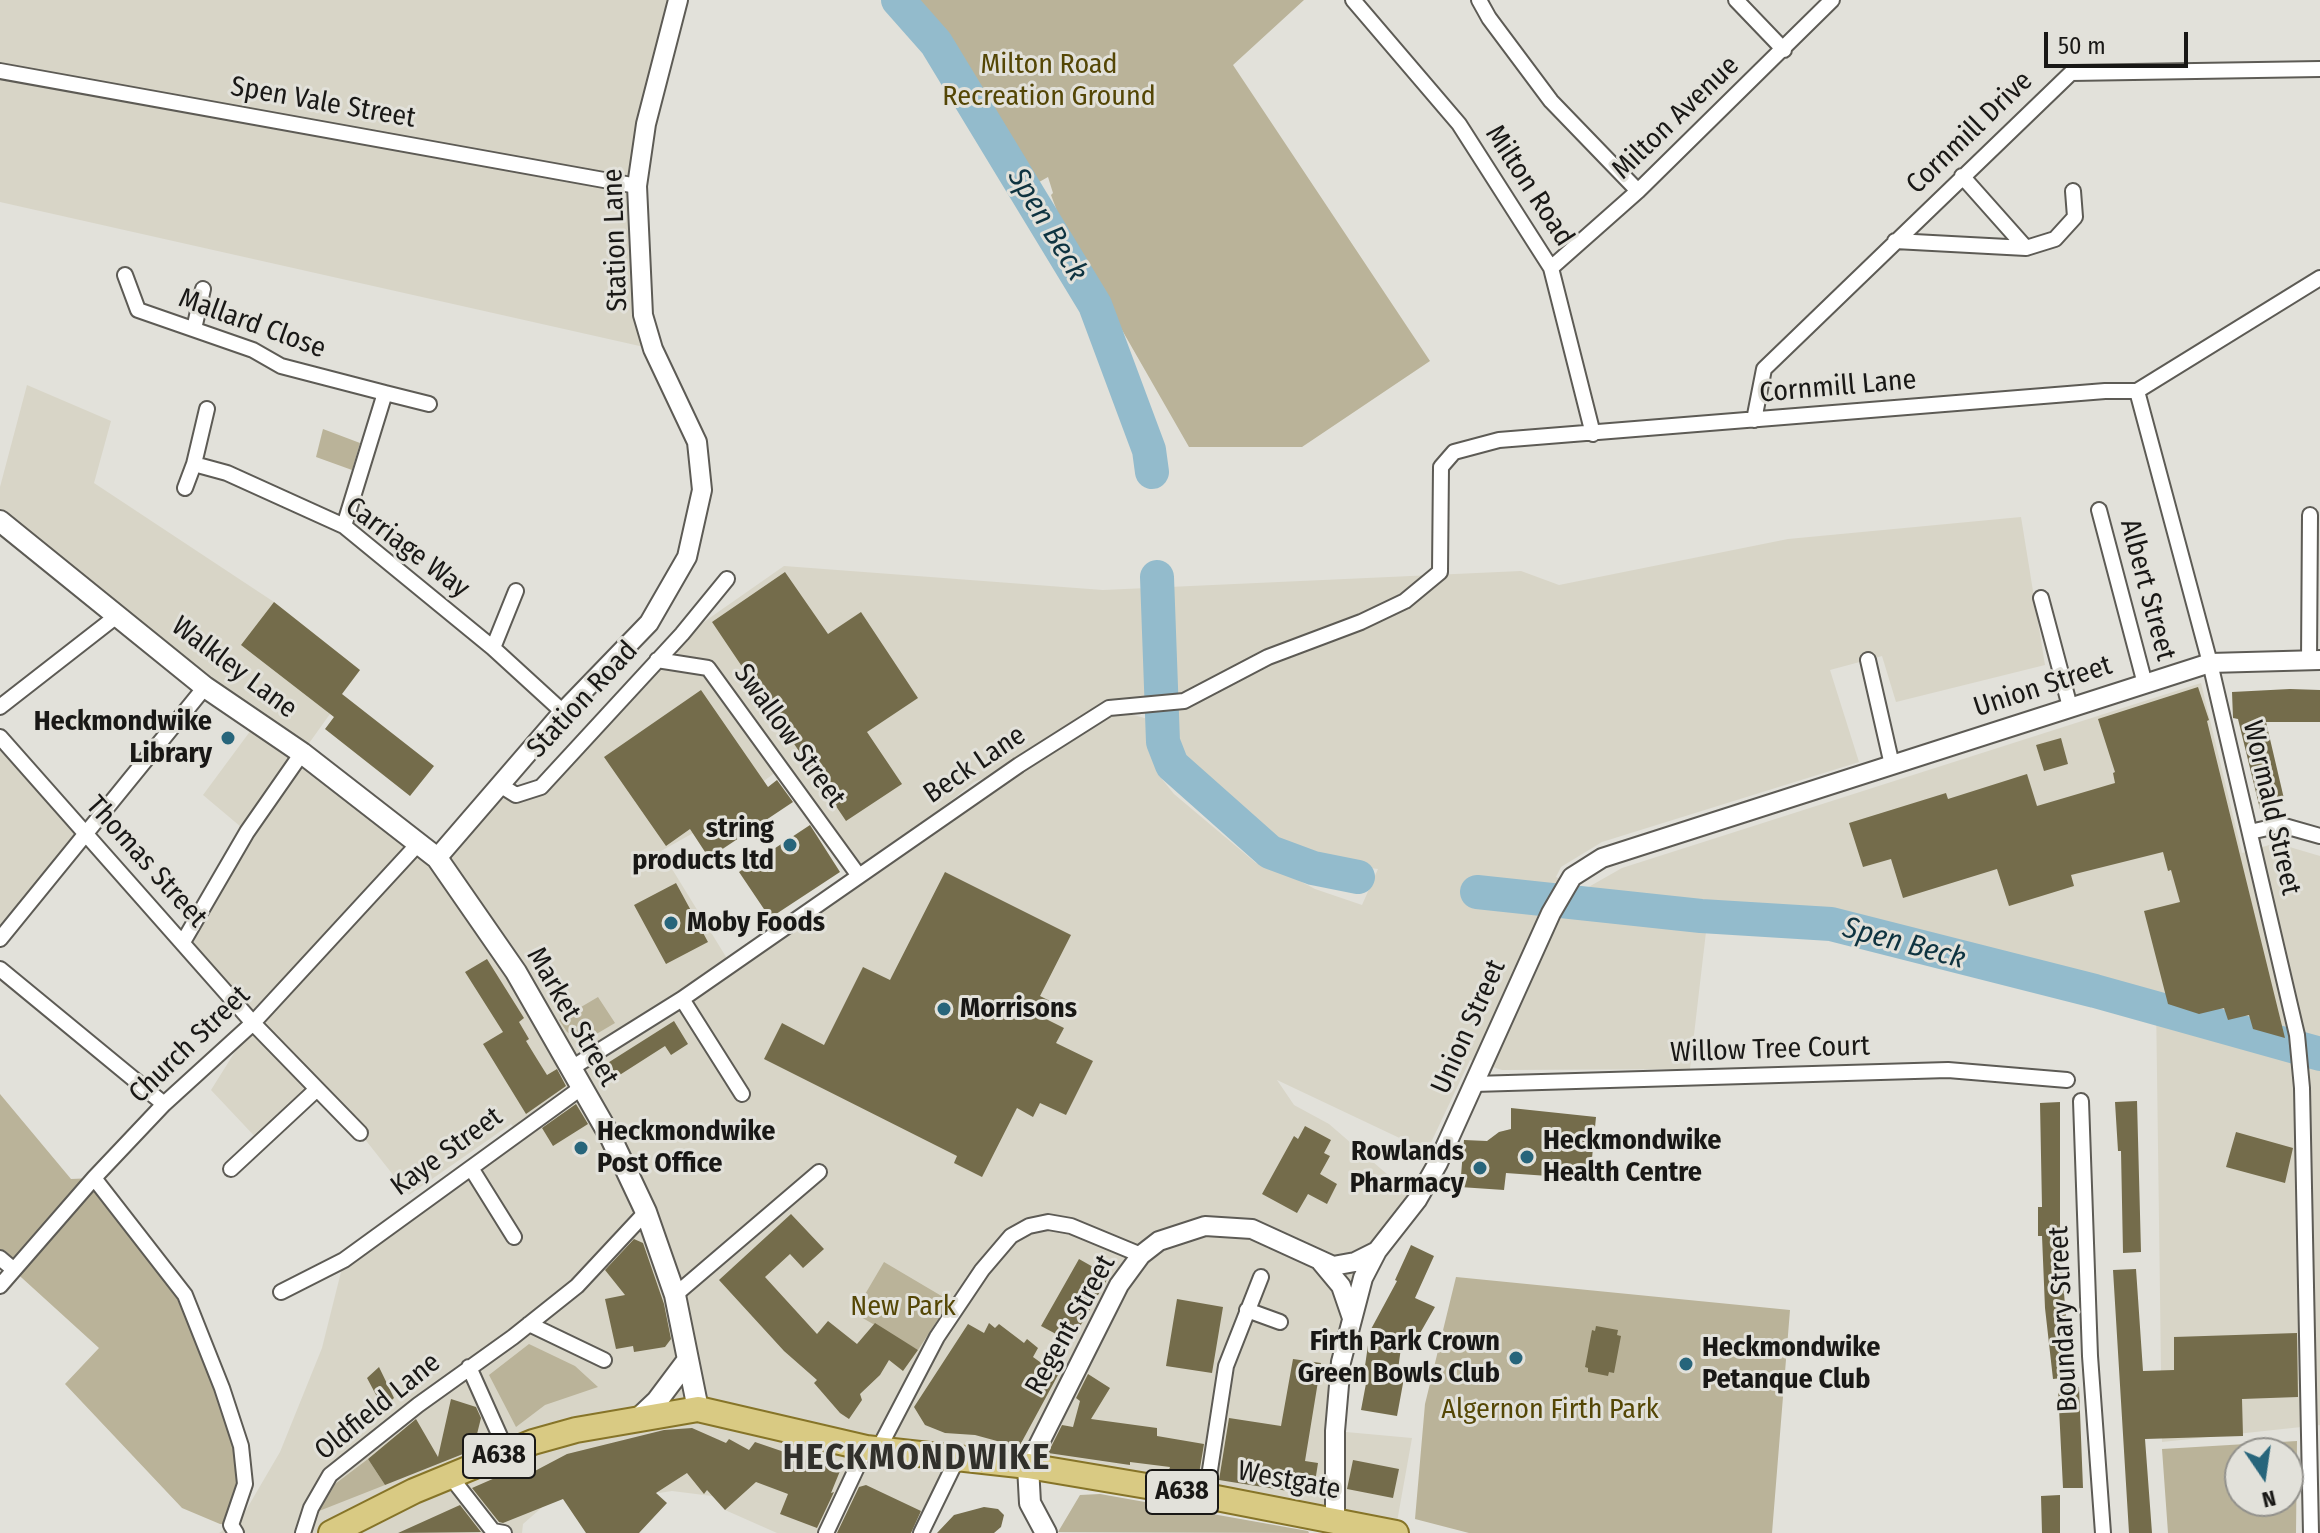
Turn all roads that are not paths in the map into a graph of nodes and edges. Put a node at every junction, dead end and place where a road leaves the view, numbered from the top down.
1 (678, 0) edge
2 (1353, 0) edge
3 (1479, 0) edge
4 (1736, 0) edge
5 (1832, 0) edge
6 (1784, 50) junction
7 (2320, 69) edge
8 (0, 71) edge
9 (1962, 176) junction
10 (637, 186) junction
11 (1638, 191) junction
12 (2073, 191) dead end
13 (1895, 241) junction
14 (2026, 248) junction
15 (1551, 268) junction
16 (125, 275) dead end
17 (2320, 278) edge
18 (203, 289) dead end
19 (194, 329) junction
20 (2137, 391) junction
21 (385, 393) junction
22 (429, 404) dead end
23 (207, 409) dead end
24 (1754, 420) junction
25 (1593, 434) junction
26 (194, 464) junction
27 (185, 488) dead end
28 (2099, 510) dead end
29 (2310, 515) dead end
30 (0, 521) edge
31 (344, 526) junction
32 (1440, 572) joint
33 (727, 579) dead end
34 (516, 591) dead end
35 (2041, 598) dead end
36 (118, 615) junction
37 (493, 648) junction
38 (657, 660) junction
39 (1868, 660) dead end
40 (2315, 660) edge
41 (2210, 663) junction
42 (2145, 684) junction
43 (205, 687) junction
44 (0, 707) edge
45 (2070, 707) junction
46 (563, 712) junction
47 (0, 737) edge
48 (302, 753) junction
49 (1892, 765) junction
50 (500, 785) junction
51 (2250, 832) junction
52 (85, 833) junction
53 (2320, 836) edge
54 (418, 844) junction
55 (437, 858) junction
56 (859, 876) junction
57 (0, 939) edge
58 (183, 942) junction
59 (0, 969) edge
60 (682, 999) junction
61 (253, 1023) junction
62 (570, 1069) junction
63 (2067, 1080) dead end
64 (1474, 1084) junction
65 (581, 1088) junction
66 (317, 1089) junction
67 (742, 1094) dead end
68 (2081, 1101) dead end
69 (164, 1104) junction
70 (360, 1133) dead end
71 (471, 1168) junction
72 (231, 1169) dead end
73 (819, 1172) dead end
74 (94, 1178) junction
75 (646, 1212) junction
76 (514, 1237) dead end
77 (1377, 1251) junction
78 (1141, 1255) junction
79 (0, 1258) edge
80 (1320, 1261) junction
81 (18, 1264) junction
82 (1261, 1277) dead end
83 (0, 1286) edge
84 (281, 1292) dead end
85 (675, 1295) junction
86 (1247, 1310) junction
87 (1352, 1318) junction
88 (1280, 1322) dead end
89 (529, 1324) junction
90 (604, 1360) dead end
91 (687, 1361) junction
92 (469, 1367) junction
93 (698, 1409) junction
94 (639, 1418) junction
95 (872, 1449) junction
96 (507, 1452) junction
97 (958, 1457) junction
98 (1028, 1466) junction
99 (450, 1476) junction
100 (1206, 1496) junction
101 (1336, 1527) edge
102 (236, 1533) edge
103 (303, 1533) edge
104 (331, 1533) edge
105 (504, 1533) edge
106 (826, 1533) edge
107 (921, 1533) edge
108 (1046, 1533) edge
109 (1396, 1533) edge
110 (2103, 1533) edge
111 (2311, 1533) edge

1 - 10 street, Station Lane
2 - 15 street, Milton Road
3 - 11 street
4 - 6 street
5 - 6 street, Milton Avenue
6 - 11 street, Milton Avenue
7 - 9 street, Cornmill Drive
8 - 10 street, Spen Vale Street
9 - 13 street, Cornmill Drive
9 - 14 street
10 - 46 street, Station Lane
11 - 15 street, Milton Avenue
12 - 14 street
13 - 14 street
13 - 24 street, Cornmill Drive
15 - 25 street, Milton Road
16 - 19 street, Mallard Close
17 - 20 street
18 - 19 street
19 - 21 street, Mallard Close
20 - 24 street, Cornmill Lane
20 - 41 street, Wormald Street
21 - 22 street, Mallard Close
21 - 31 street
23 - 26 street
24 - 25 street, Cornmill Lane
25 - 32 street, Cornmill Lane
26 - 27 street
26 - 31 street, Carriage Way
28 - 42 street, Albert Street
29 - 40 street
30 - 36 main road, Walkley Lane
31 - 37 street, Carriage Way
32 - 56 street, Beck Lane
33 - 38 street, Station Road
34 - 37 street
35 - 45 street
36 - 43 main road, Walkley Lane
36 - 44 street
37 - 46 street, Carriage Way
38 - 50 street, Station Road
38 - 56 street, Swallow Street
39 - 49 street
40 - 41 street, Union Street
41 - 42 street, Union Street
41 - 51 street, Wormald Street
42 - 45 street, Union Street
43 - 48 main road, Walkley Lane
43 - 52 street
45 - 49 street, Union Street
46 - 50 street, Station Lane
47 - 52 street, Thomas Street
48 - 54 main road, Walkley Lane
48 - 58 street
49 - 64 street, Union Street
50 - 55 street
51 - 53 street
51 - 111 street, Wormald Street
52 - 57 street
52 - 58 street, Thomas Street
54 - 55 main road, Walkley Lane
54 - 61 street, Church Street
55 - 62 main road, Market Street
56 - 60 street, Beck Lane
58 - 61 street, Thomas Street
59 - 69 street
60 - 62 street, Beck Lane
60 - 67 street
61 - 66 street, Thomas Street
61 - 69 street, Church Street
62 - 65 main road, Market Street
63 - 64 street, Willow Tree Court
64 - 77 street, Union Street
65 - 71 street, Kaye Street
65 - 75 main road, Market Street
66 - 70 street, Thomas Street
66 - 72 street
68 - 110 street, Boundary Street
69 - 74 street, Church Street
71 - 76 street
71 - 84 street, Kaye Street
73 - 85 street
74 - 81 street, Church Street
74 - 102 street
75 - 85 main road, Market Street
75 - 89 street, Oldfield Lane
77 - 80 street, Regent Street
77 - 87 street, Union Street
78 - 80 street, Regent Street
78 - 95 street
78 - 98 street, Regent Street
79 - 81 street
80 - 87 street, Regent Street
81 - 83 street, Church Street
82 - 86 street
85 - 91 main road, Market Street
86 - 88 street
86 - 100 street
87 - 101 street, Union Street
89 - 90 street
89 - 92 street, Oldfield Lane
91 - 93 main road, Market Street
91 - 94 main road
92 - 96 street, Oldfield Lane
92 - 103 street, Oldfield Lane
93 - 94 main road, A638
93 - 95 main road, A638
94 - 96 main road, A638
95 - 97 main road, A638
95 - 106 street
96 - 99 main road, A638
97 - 98 main road, A638
97 - 107 street
98 - 100 main road, Westgate / A638
98 - 108 main road
99 - 104 main road, A638
99 - 105 street
100 - 101 main road, Westgate / A638
101 - 109 main road, Westgate / A638

